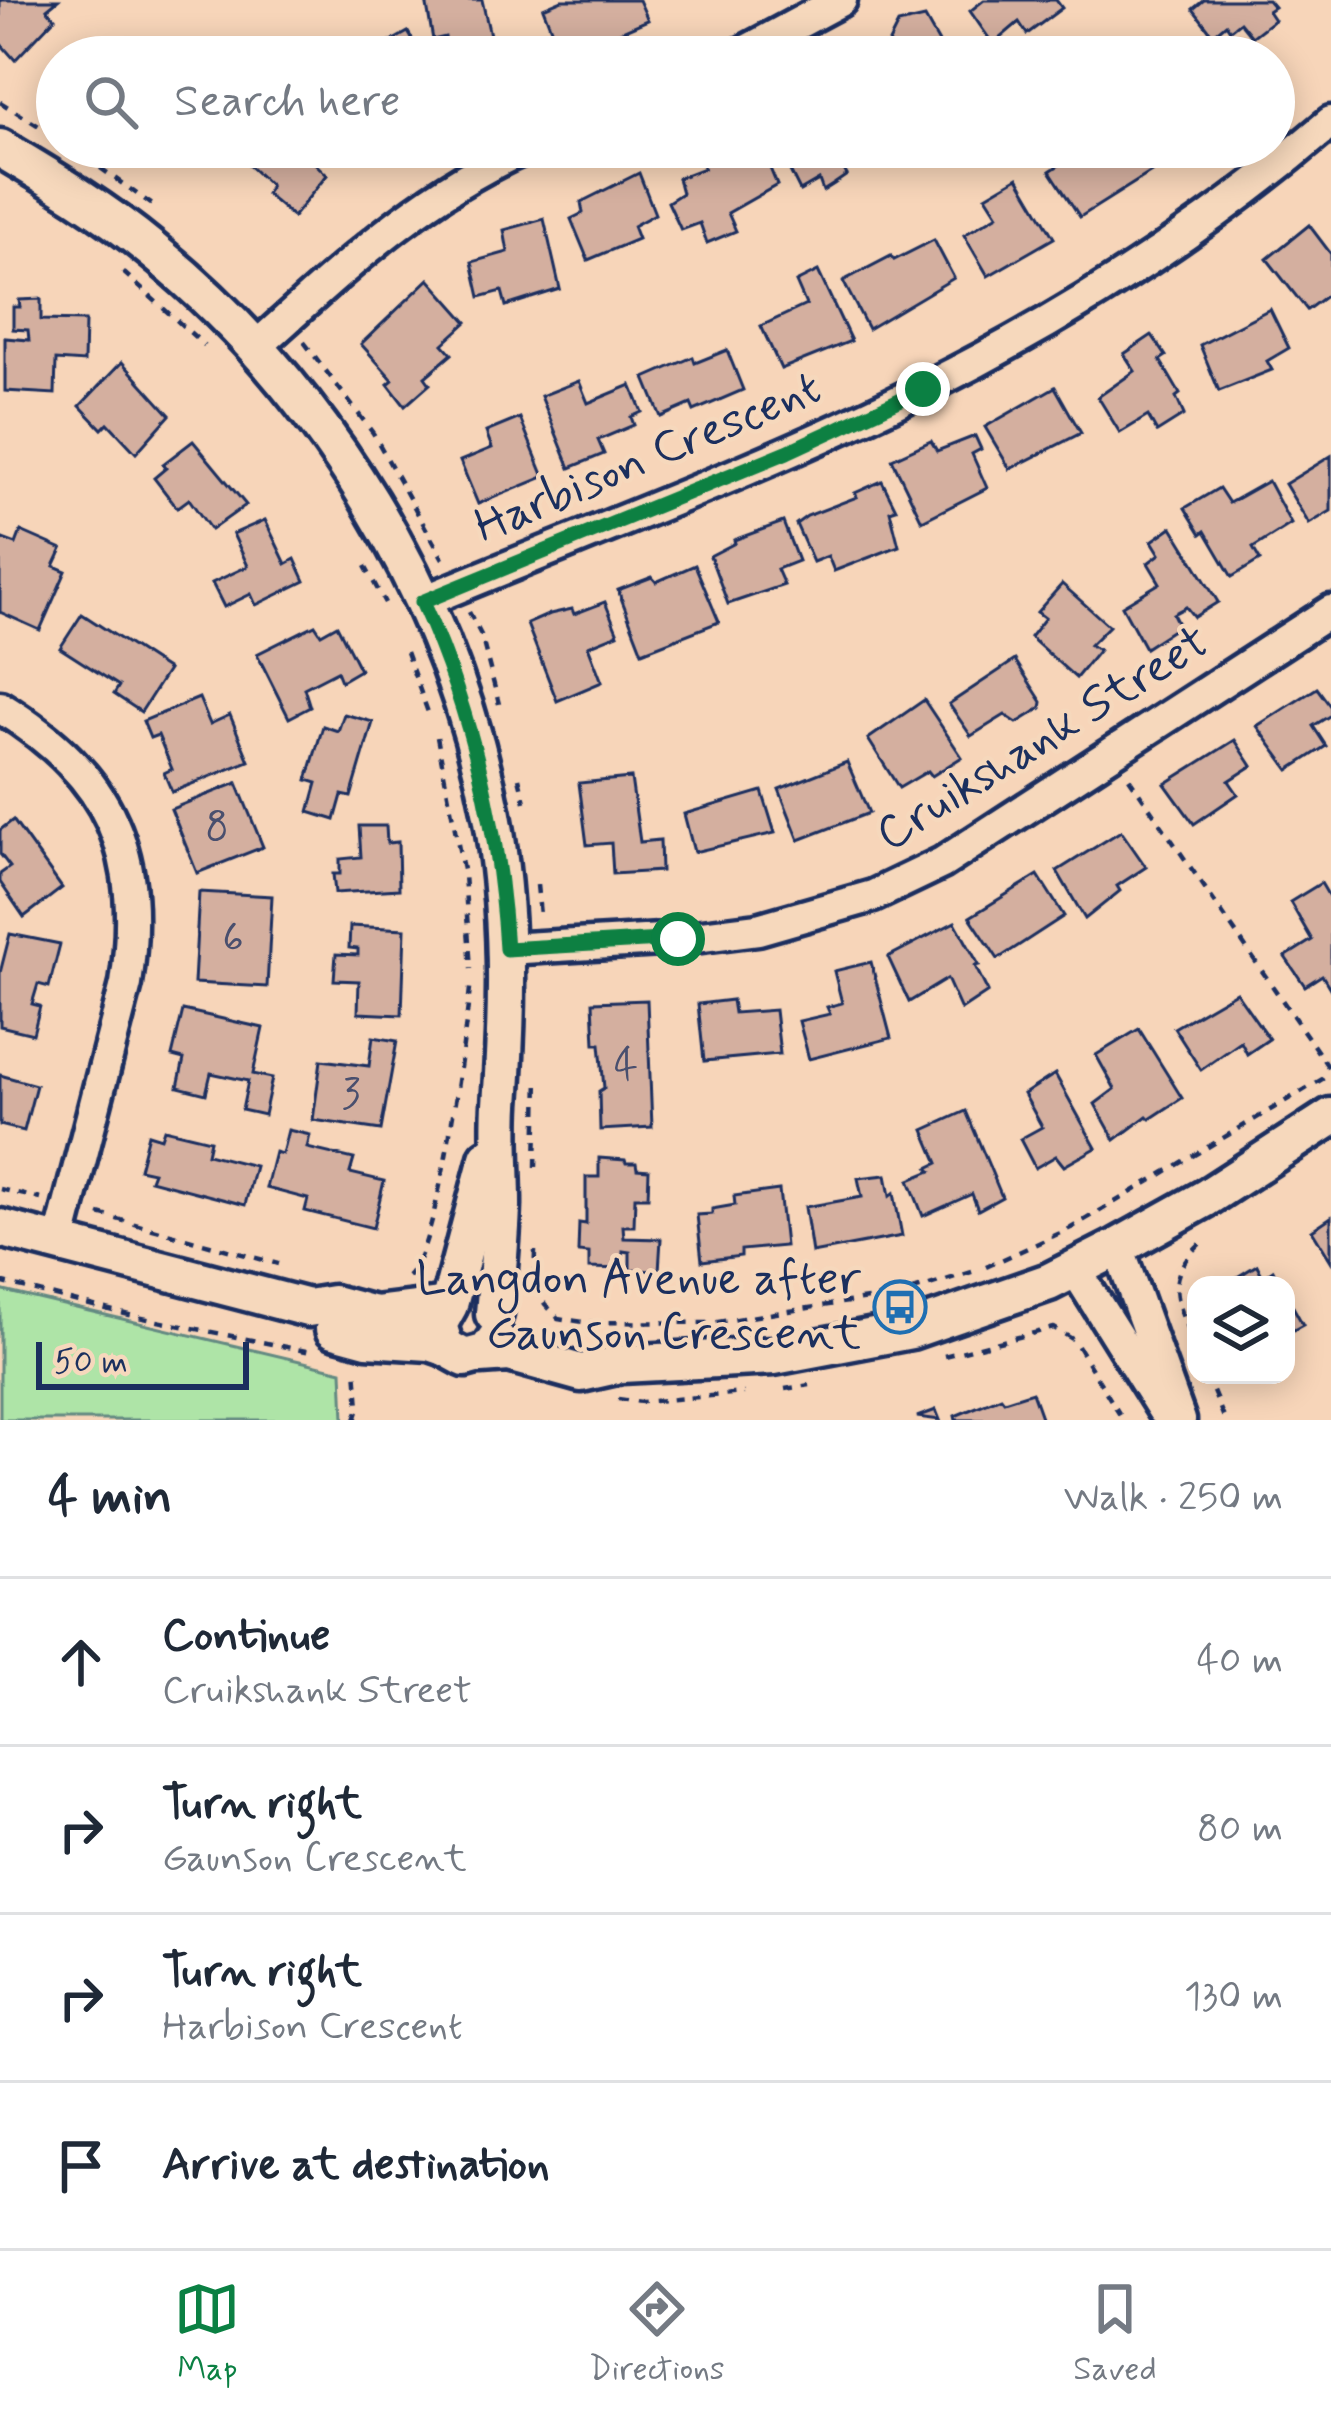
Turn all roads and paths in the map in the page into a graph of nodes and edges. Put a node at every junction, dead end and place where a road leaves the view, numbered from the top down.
1 (841, 0) edge
2 (774, 36) edge
3 (0, 102) edge
4 (1331, 122) edge
5 (36, 124) edge
6 (0, 148) edge
7 (1295, 150) edge
8 (488, 168) edge
9 (1271, 168) edge
10 (123, 271) dead end
11 (205, 346) dead end
12 (308, 346) dead end
13 (256, 347) junction
14 (359, 554) dead end
15 (441, 556) dead end
16 (405, 606) junction
17 (1331, 611) edge
18 (405, 649) dead end
19 (0, 707) edge
20 (1112, 753) junction
21 (506, 949) junction
22 (538, 1060) dead end
23 (1331, 1072) edge
24 (501, 1108) junction
25 (1331, 1117) edge
26 (536, 1173) dead end
27 (0, 1189) edge
28 (69, 1206) junction
29 (0, 1228) edge
30 (1221, 1228) dead end
31 (535, 1240) dead end
32 (59, 1244) junction
33 (1118, 1247) junction
34 (295, 1269) dead end
35 (1075, 1269) junction
36 (449, 1306) junction
37 (390, 1314) junction
38 (495, 1314) junction
39 (1187, 1327) edge
40 (445, 1347) junction
41 (481, 1355) junction
42 (558, 1358) junction
43 (355, 1361) dead end
44 (1210, 1384) edge
45 (355, 1420) edge
46 (1170, 1420) edge
47 (1180, 1420) edge
48 (1225, 1420) edge

1 - 2 street
3 - 5 path
4 - 7 street, Harbison Crescent
6 - 13 street
8 - 13 street
9 - 16 street, Harbison Crescent
10 - 11 path
12 - 15 path
13 - 16 street
14 - 16 path
16 - 21 street
17 - 20 street, Cruikshank Street
18 - 37 path
19 - 28 street
20 - 21 street, Cruikshank Street
20 - 23 path
21 - 24 street
22 - 26 path
23 - 31 path
24 - 36 street
24 - 38 street
25 - 33 street
27 - 28 path
28 - 32 street
28 - 34 path
29 - 32 street
30 - 39 path
32 - 37 street
33 - 35 street
33 - 47 street
35 - 42 street
35 - 46 street
36 - 37 street
36 - 38 street
36 - 40 street
37 - 40 street
38 - 41 street
38 - 42 street
40 - 41 street
41 - 42 street
43 - 45 path
44 - 48 path

